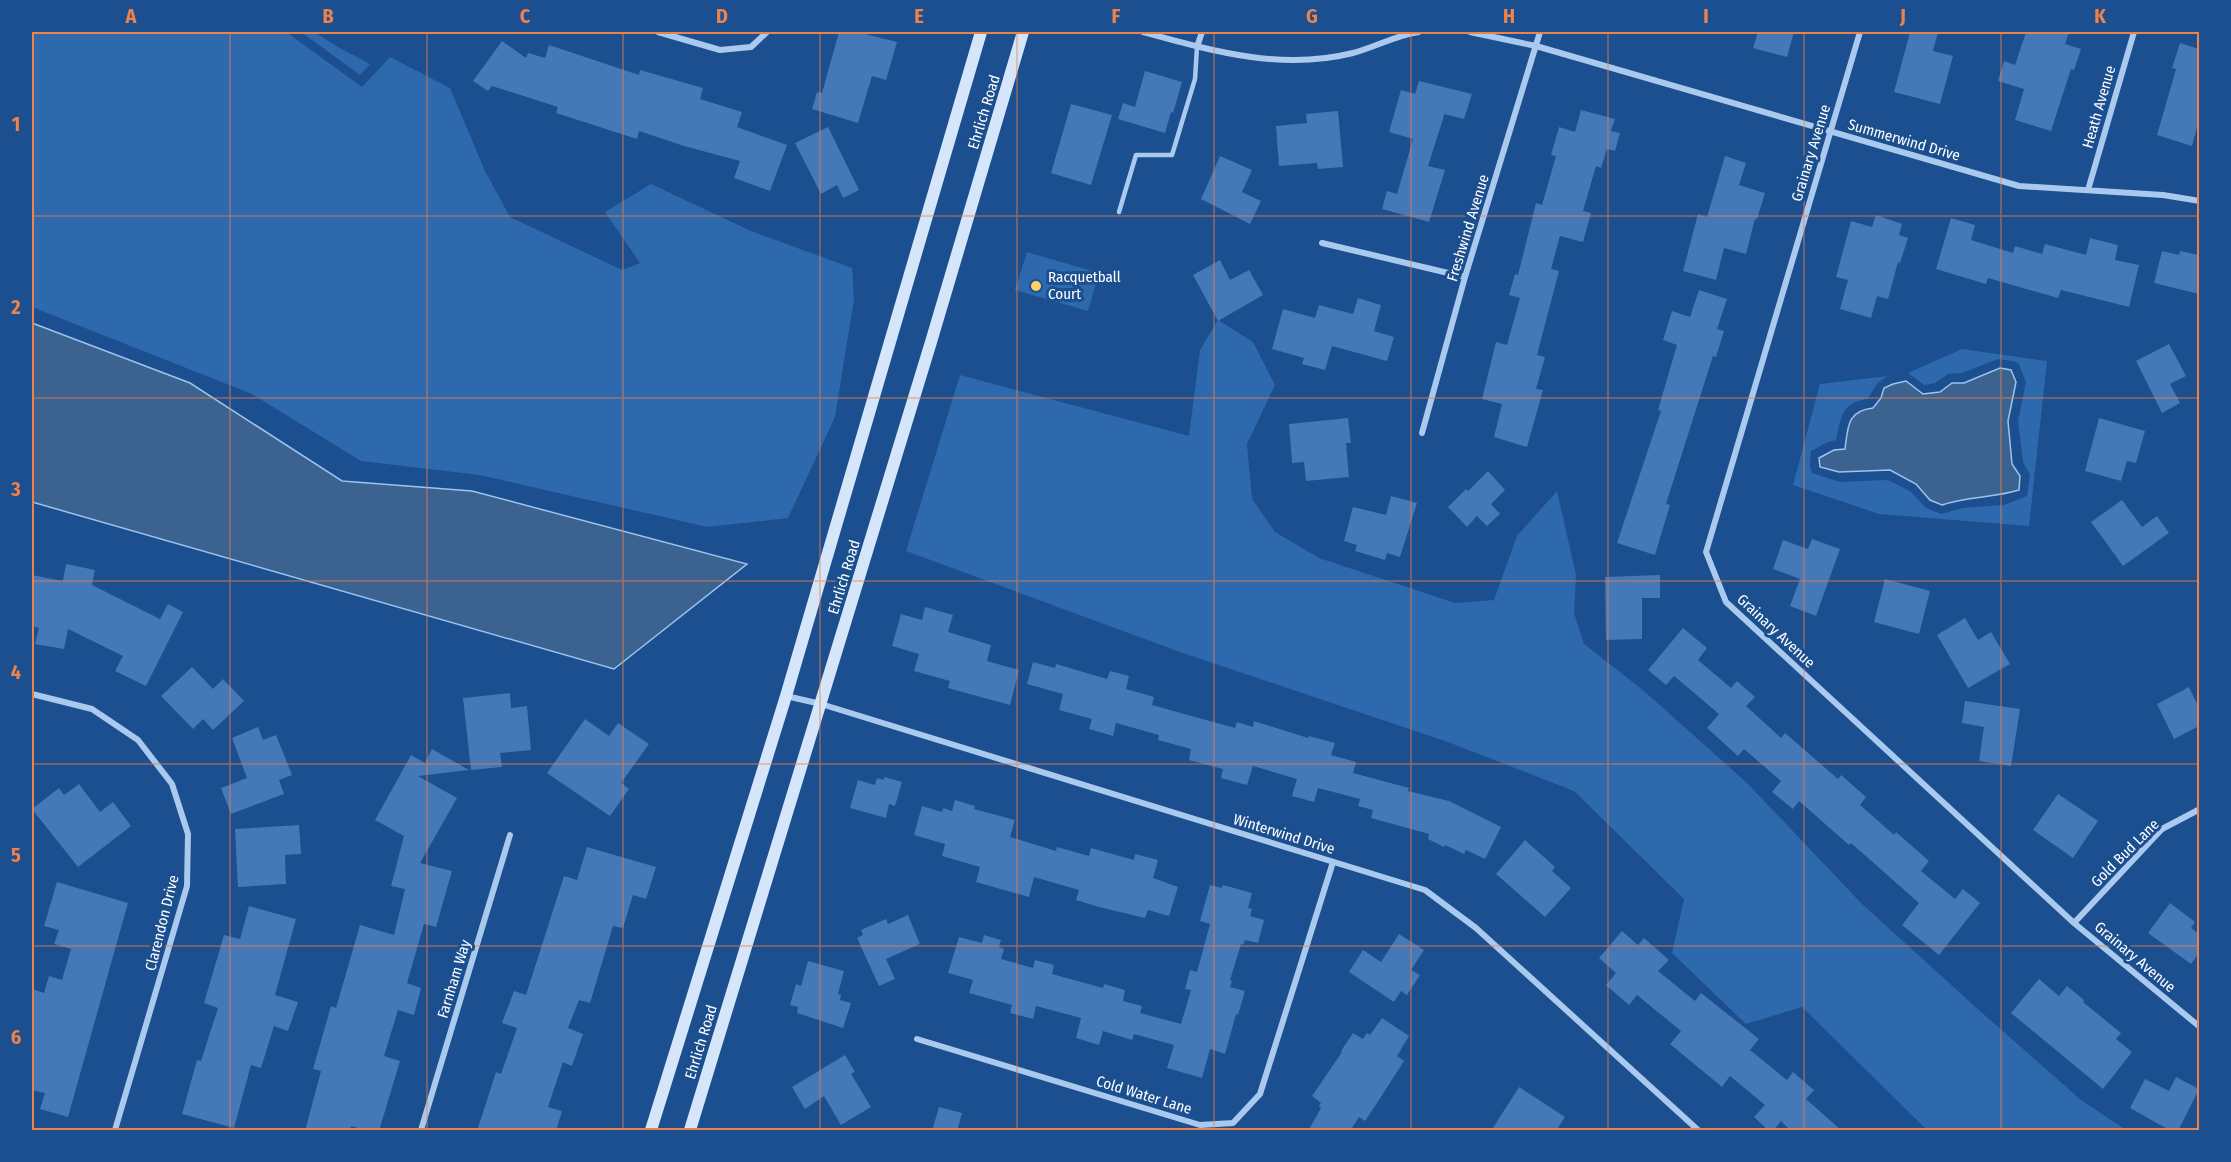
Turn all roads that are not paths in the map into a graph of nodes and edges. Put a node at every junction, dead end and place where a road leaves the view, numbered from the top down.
1 (658, 32) edge
2 (768, 32) edge
3 (981, 32) edge
4 (1023, 32) edge
5 (1143, 32) edge
6 (1202, 32) edge
7 (1419, 32) edge
8 (1470, 32) edge
9 (1540, 32) edge
10 (1860, 32) edge
11 (2134, 32) edge
12 (1197, 46) junction
13 (1536, 46) junction
14 (1830, 131) junction
15 (2088, 190) junction
16 (2199, 201) edge
17 (1119, 212) dead end
18 (1322, 243) dead end
19 (1465, 277) junction
20 (1422, 433) dead end
21 (32, 694) edge
22 (786, 696) junction
23 (821, 704) junction
24 (2199, 809) edge
25 (510, 835) dead end
26 (1333, 862) junction
27 (2074, 923) junction
28 (2199, 1027) edge
29 (917, 1039) dead end
30 (115, 1131) edge
31 (421, 1131) edge
32 (651, 1131) edge
33 (690, 1131) edge
34 (1698, 1131) edge

1 - 2 street
3 - 22 main road, Ehrlich Road
4 - 23 main road, Ehrlich Road
5 - 12 street
6 - 12 street
7 - 12 street
8 - 13 street, Summerwind Drive
9 - 13 street, Freshwind Avenue
10 - 14 street, Grainary Avenue
11 - 15 street, Heath Avenue
12 - 17 lane
13 - 14 street, Summerwind Drive
13 - 19 street, Freshwind Avenue
14 - 15 street, Summerwind Drive
14 - 27 street, Grainary Avenue
15 - 16 street, Summerwind Drive
18 - 19 street
19 - 20 street, Freshwind Avenue
21 - 30 street, Clarendon Drive
22 - 23 street, Winterwind Drive
22 - 32 main road, Ehrlich Road
23 - 26 street, Winterwind Drive
23 - 33 main road, Ehrlich Road
24 - 27 street, Gold Bud Lane
25 - 31 street, Farnham Way
26 - 29 street, Cold Water Lane
26 - 34 street, Winterwind Drive
27 - 28 street, Grainary Avenue

